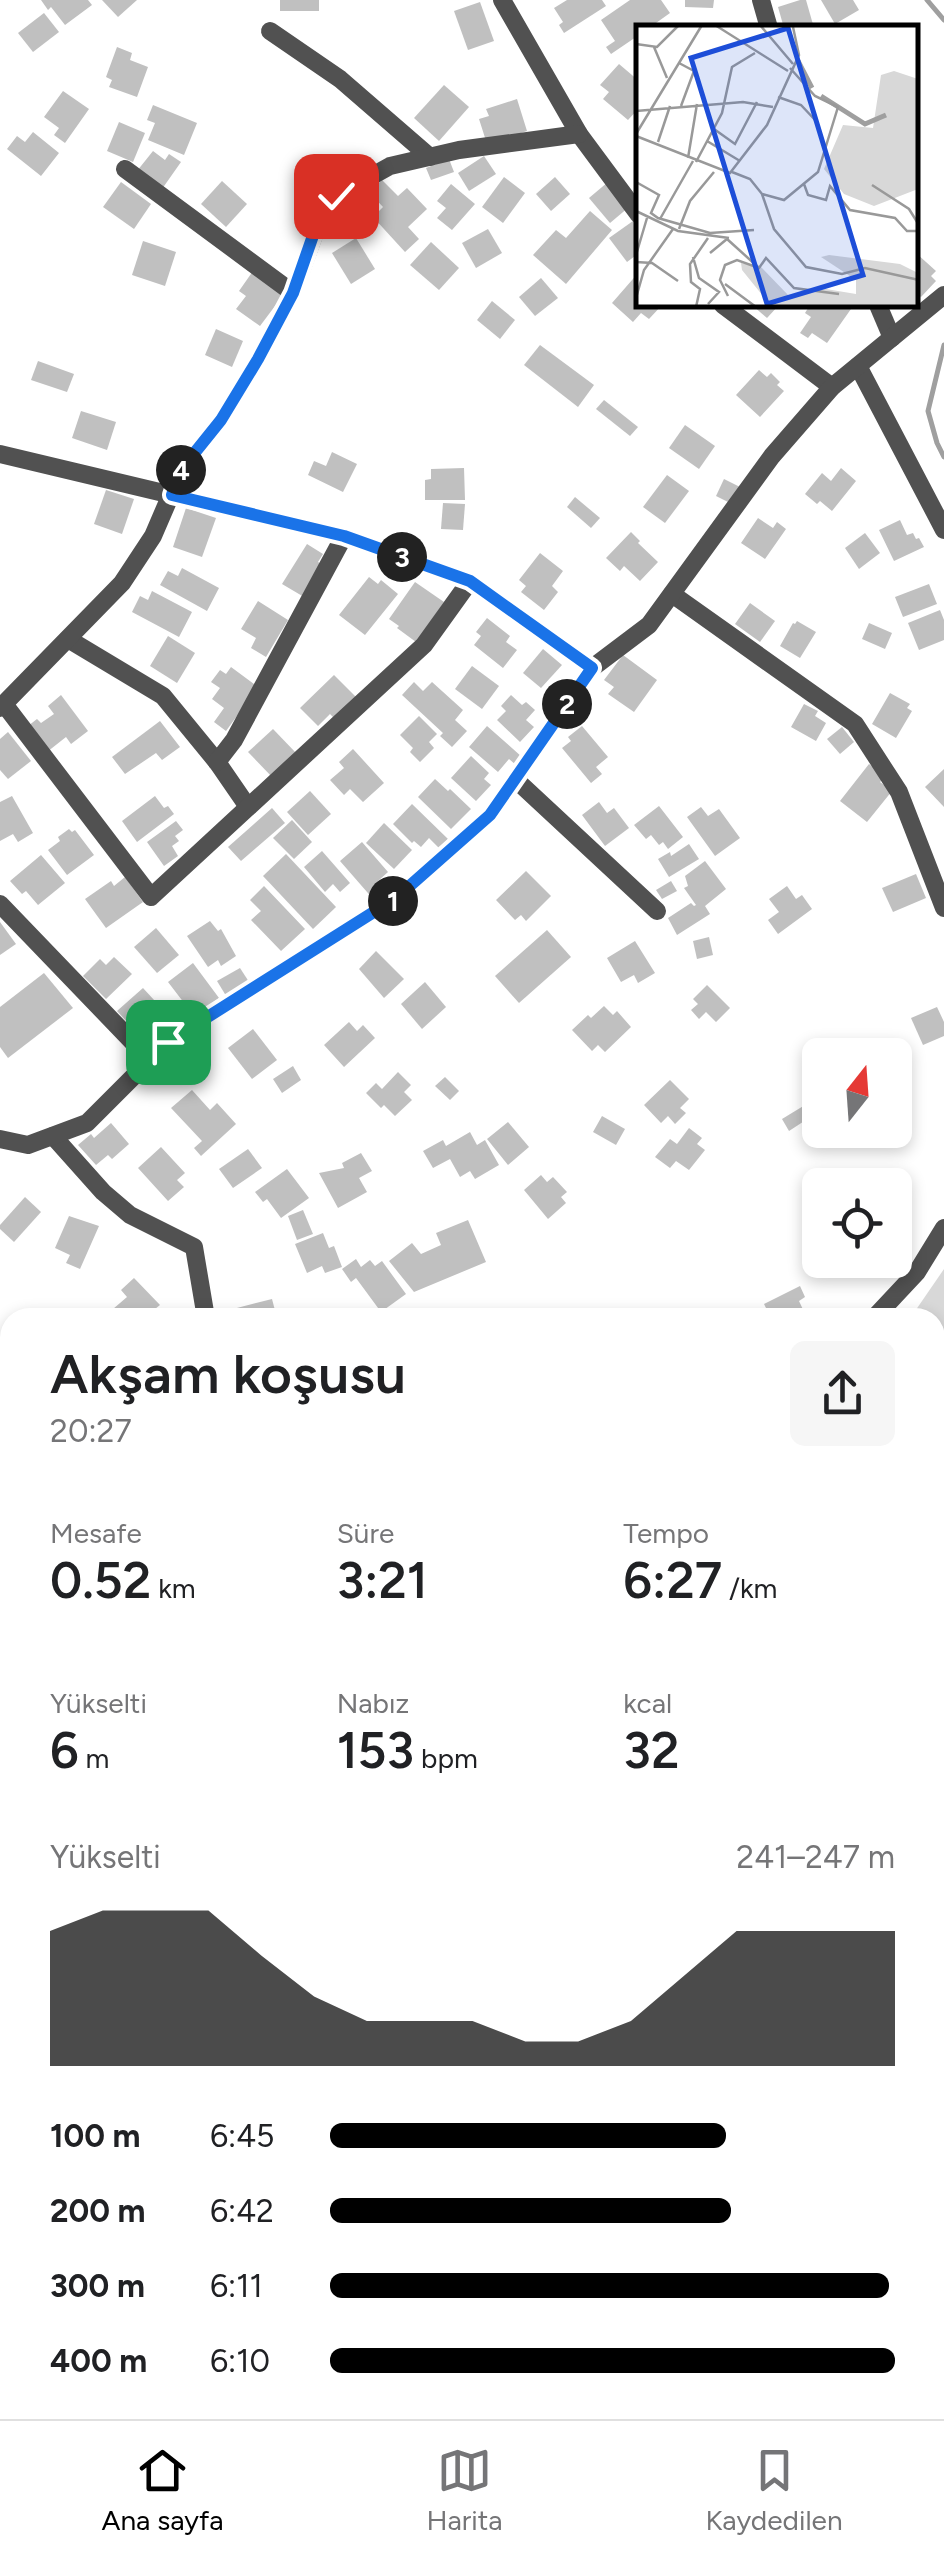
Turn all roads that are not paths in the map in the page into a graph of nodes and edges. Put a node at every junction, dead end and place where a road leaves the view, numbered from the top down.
1 (502, 0) edge
2 (761, 0) edge
3 (769, 25) edge
4 (270, 31) dead end
5 (580, 134) junction
6 (430, 156) junction
7 (125, 170) dead end
8 (636, 210) edge
9 (293, 293) junction
10 (944, 295) edge
11 (727, 308) edge
12 (879, 308) edge
13 (892, 338) junction
14 (858, 366) junction
15 (832, 387) junction
16 (0, 454) edge
17 (172, 495) junction
18 (944, 530) edge
19 (344, 536) junction
20 (470, 581) junction
21 (672, 594) junction
22 (68, 639) junction
23 (592, 668) junction
24 (2, 706) edge
25 (217, 762) junction
26 (515, 778) junction
27 (248, 807) junction
28 (0, 904) edge
29 (944, 908) edge
30 (657, 911) dead end
31 (150, 1060) junction
32 (52, 1136) junction
33 (0, 1139) edge
34 (944, 1228) edge
35 (204, 1308) edge
36 (883, 1308) edge

1 - 5 street
2 - 3 street
4 - 6 street
5 - 6 street
5 - 8 street
6 - 9 street
7 - 9 street
9 - 17 street
10 - 13 street
11 - 15 street
12 - 13 street
13 - 14 street
14 - 15 street
14 - 18 street
15 - 21 street
16 - 17 street
17 - 19 street
17 - 22 street
19 - 20 street
19 - 25 street
20 - 23 street
20 - 27 street
21 - 23 street
21 - 29 street
22 - 24 street
22 - 25 street
23 - 26 street
24 - 27 street
25 - 27 street
26 - 30 street
26 - 31 street
28 - 31 street
31 - 32 street
32 - 33 street
32 - 35 street
34 - 36 street

